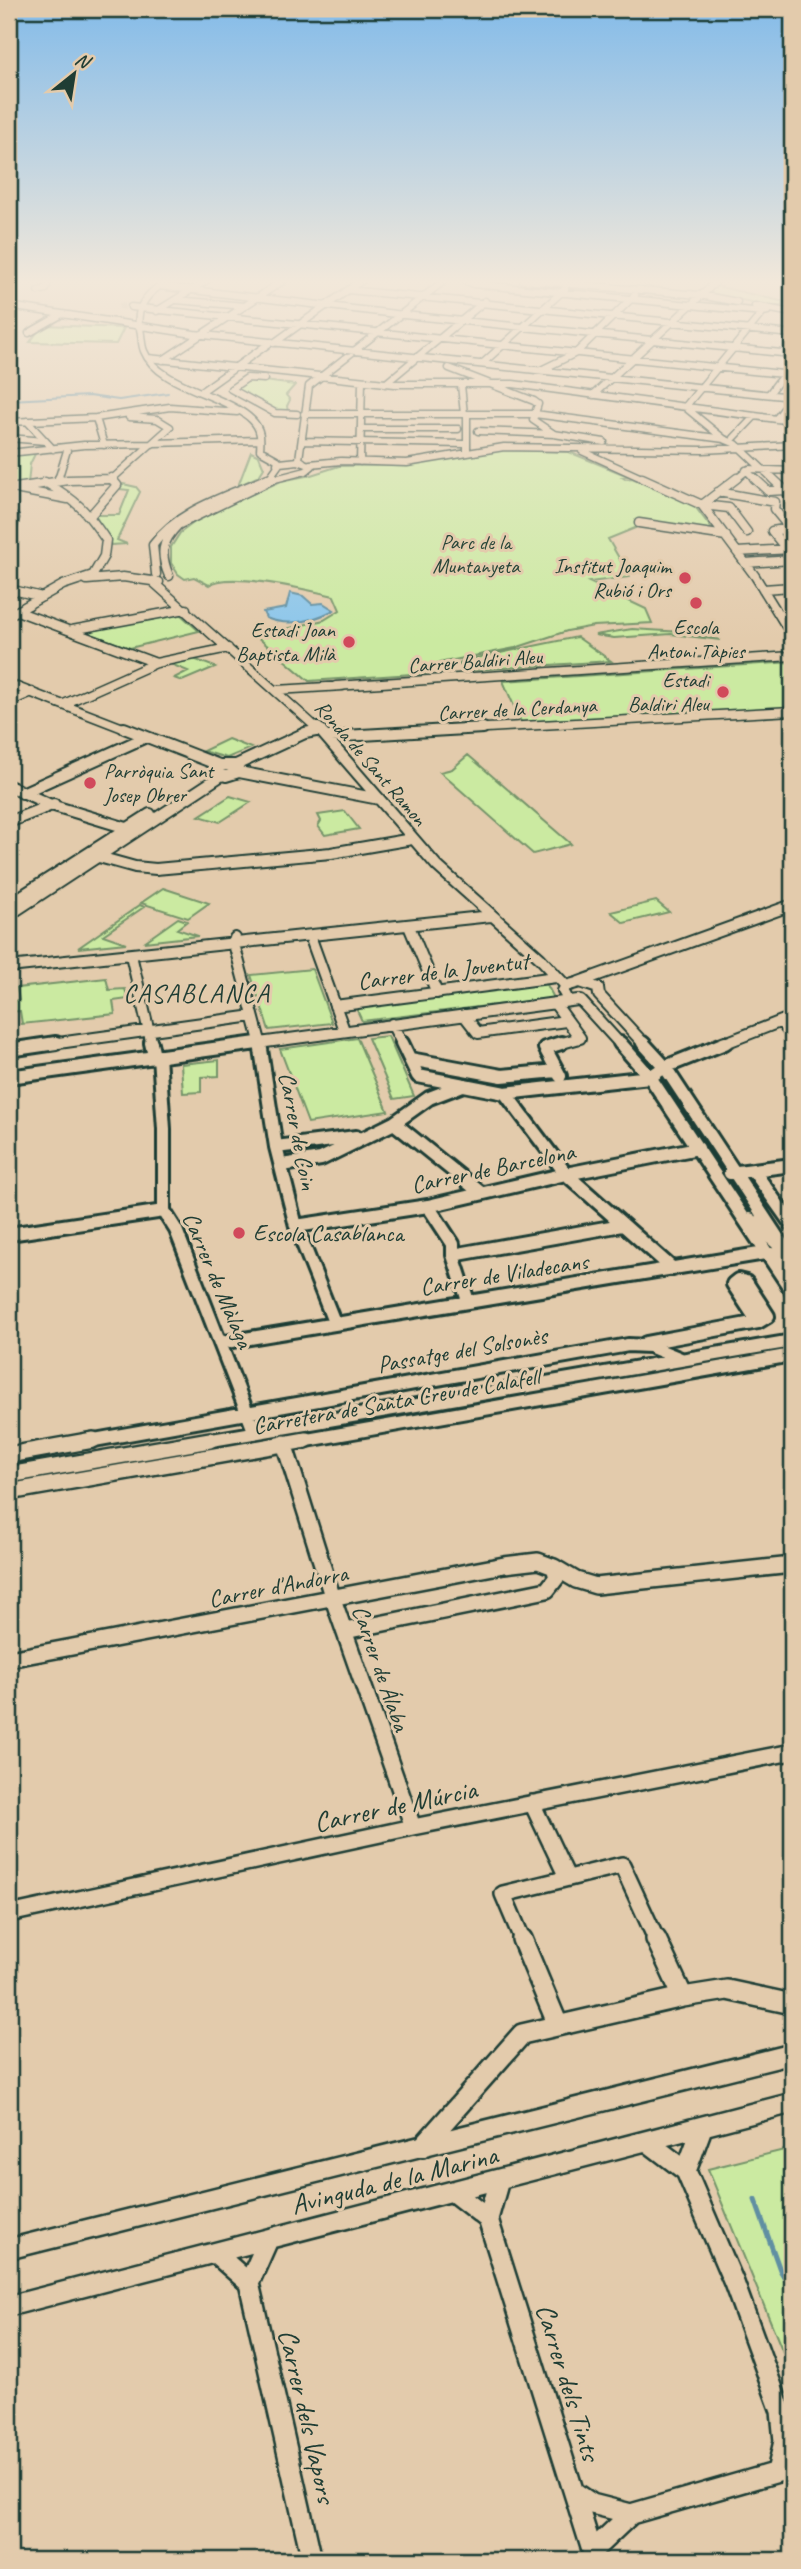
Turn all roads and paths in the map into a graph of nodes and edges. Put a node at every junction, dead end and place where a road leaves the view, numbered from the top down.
1 (218, 400) edge
2 (251, 400) edge
3 (300, 400) edge
4 (304, 400) edge
5 (361, 400) edge
6 (463, 400) edge
7 (531, 400) edge
8 (630, 400) edge
9 (691, 400) edge
10 (791, 400) edge
11 (685, 407) junction
12 (241, 413) junction
13 (120, 414) junction
14 (301, 414) junction
15 (361, 414) junction
16 (535, 414) junction
17 (465, 415) junction
18 (755, 416) junction
19 (131, 417) junction
20 (99, 418) junction
21 (776, 419) junction
22 (27, 421) junction
23 (792, 421) edge
24 (9, 422) edge
25 (360, 429) junction
26 (458, 429) dead end
27 (478, 431) dead end
28 (554, 434) junction
29 (9, 438) edge
30 (724, 439) junction
31 (259, 440) junction
32 (45, 441) junction
33 (302, 441) junction
34 (360, 442) junction
35 (153, 443) junction
36 (104, 444) junction
37 (737, 444) junction
38 (68, 447) junction
39 (792, 447) edge
40 (576, 448) junction
41 (53, 449) junction
42 (467, 449) junction
43 (630, 449) junction
44 (9, 453) edge
45 (273, 461) junction
46 (304, 462) junction
47 (357, 462) junction
48 (761, 468) junction
49 (747, 470) junction
50 (792, 471) edge
51 (291, 473) junction
52 (110, 479) junction
53 (268, 480) junction
54 (58, 481) junction
55 (45, 482) junction
56 (10, 489) edge
57 (789, 493) edge
58 (715, 494) junction
59 (684, 496) junction
60 (58, 497) junction
61 (78, 503) junction
62 (69, 505) dead end
63 (702, 505) junction
64 (9, 514) edge
65 (90, 516) junction
66 (639, 523) dead end
67 (791, 530) edge
68 (747, 532) dead end
69 (726, 536) junction
70 (9, 543) edge
71 (789, 549) edge
72 (737, 552) junction
73 (792, 560) edge
74 (746, 563) junction
75 (97, 568) junction
76 (88, 576) junction
77 (151, 578) junction
78 (168, 579) junction
79 (73, 584) junction
80 (792, 587) edge
81 (9, 589) edge
82 (764, 589) junction
83 (170, 595) junction
84 (41, 597) junction
85 (21, 609) junction
86 (186, 610) junction
87 (9, 615) edge
88 (792, 617) edge
89 (782, 618) junction
90 (71, 631) junction
91 (792, 636) edge
92 (228, 649) junction
93 (792, 656) edge
94 (156, 663) junction
95 (9, 684) edge
96 (276, 690) junction
97 (32, 692) junction
98 (9, 702) edge
99 (64, 705) junction
100 (792, 711) edge
101 (324, 733) junction
102 (146, 737) junction
103 (238, 768) junction
104 (219, 771) junction
105 (9, 786) edge
106 (22, 793) junction
107 (379, 799) junction
108 (51, 805) junction
109 (9, 822) edge
110 (138, 827) junction
111 (128, 828) junction
112 (412, 839) junction
113 (88, 854) junction
114 (100, 857) junction
115 (9, 904) edge
116 (792, 905) edge
117 (489, 914) junction
118 (9, 915) edge
119 (447, 918) junction
120 (409, 926) junction
121 (342, 929) junction
122 (310, 936) junction
123 (234, 940) junction
124 (131, 955) junction
125 (540, 958) junction
126 (9, 960) edge
127 (9, 967) edge
128 (600, 974) junction
129 (556, 977) junction
130 (578, 982) junction
131 (566, 991) junction
132 (438, 993) junction
133 (589, 996) junction
134 (556, 1005) junction
135 (335, 1006) junction
136 (612, 1009) junction
137 (485, 1012) junction
138 (464, 1015) junction
139 (253, 1016) junction
140 (792, 1017) edge
141 (566, 1021) junction
142 (781, 1022) junction
143 (392, 1024) junction
144 (610, 1024) junction
145 (344, 1030) junction
146 (146, 1032) junction
147 (792, 1036) edge
148 (619, 1040) junction
149 (260, 1041) junction
150 (9, 1050) edge
151 (156, 1056) junction
152 (410, 1059) junction
153 (665, 1067) junction
154 (557, 1071) junction
155 (9, 1077) edge
156 (650, 1077) junction
157 (463, 1085) junction
158 (564, 1086) junction
159 (505, 1093) junction
160 (394, 1123) junction
161 (365, 1136) junction
162 (276, 1147) junction
163 (698, 1147) junction
164 (282, 1165) junction
165 (792, 1165) edge
166 (753, 1170) junction
167 (735, 1172) junction
168 (566, 1174) junction
169 (717, 1175) junction
170 (481, 1193) junction
171 (428, 1206) junction
172 (740, 1209) junction
173 (164, 1211) junction
174 (792, 1224) edge
175 (622, 1225) junction
176 (296, 1226) junction
177 (9, 1234) edge
178 (765, 1253) junction
179 (453, 1255) junction
180 (792, 1258) edge
181 (673, 1269) junction
182 (792, 1291) edge
183 (468, 1301) junction
184 (334, 1322) junction
185 (758, 1322) dead end
186 (792, 1341) edge
187 (220, 1343) junction
188 (643, 1343) junction
189 (792, 1355) edge
190 (682, 1359) junction
191 (247, 1411) junction
192 (255, 1433) junction
193 (284, 1443) junction
194 (9, 1455) edge
195 (9, 1475) edge
196 (9, 1492) edge
197 (792, 1565) edge
198 (554, 1567) junction
199 (333, 1599) junction
200 (345, 1631) junction
201 (9, 1659) edge
202 (792, 1752) edge
203 (532, 1804) junction
204 (413, 1827) junction
205 (567, 1877) junction
206 (9, 1914) edge
207 (683, 1997) junction
208 (792, 2004) edge
209 (558, 2025) junction
210 (792, 2053) edge
211 (792, 2103) edge
212 (702, 2128) junction
213 (648, 2142) junction
214 (422, 2147) junction
215 (686, 2171) junction
216 (499, 2180) junction
217 (453, 2192) junction
218 (488, 2220) junction
219 (268, 2240) junction
220 (9, 2249) edge
221 (215, 2253) junction
222 (249, 2283) junction
223 (9, 2306) edge
224 (787, 2417) edge
225 (785, 2470) edge
226 (574, 2492) junction
227 (631, 2514) junction
228 (594, 2556) edge
229 (312, 2560) edge

1 - 12 street
2 - 14 street
3 - 14 street
4 - 14 street
5 - 15 street
6 - 17 street
7 - 16 street
8 - 11 street
9 - 11 street
10 - 21 street
11 - 18 street
11 - 30 street
12 - 13 street
12 - 31 street
13 - 19 street
13 - 20 street
14 - 15 street
14 - 33 street
14 - 46 street
15 - 17 street
15 - 25 street
16 - 17 street
16 - 28 street
16 - 30 street
17 - 42 street
18 - 21 street
18 - 37 street
19 - 20 street
19 - 35 street
20 - 22 street
20 - 36 street
21 - 23 street
22 - 24 street
22 - 32 street
25 - 26 street
25 - 34 street
27 - 28 street
28 - 43 street
29 - 32 street
30 - 37 street
31 - 35 street
31 - 45 street
32 - 41 street
33 - 34 street
33 - 46 street
34 - 42 street
34 - 47 street
35 - 36 street
35 - 52 street
36 - 38 street
37 - 39 street
37 - 43 street
37 - 48 street
38 - 41 street
38 - 54 street
40 - 42 street
40 - 43 street
40 - 59 street
41 - 44 street
42 - 47 street
45 - 46 street
45 - 51 street, Ronda de Sant Ramon
45 - 53 street
45 - 53 street, Ronda de Sant Ramon
46 - 47 street
46 - 51 street, Ronda de Sant Ramon
46 - 53 street, Ronda de Sant Ramon
48 - 49 street
48 - 50 street
48 - 57 street
49 - 57 street
49 - 58 street
51 - 53 street, Ronda de Sant Ramon
52 - 54 street
52 - 65 street
53 - 77 street, Ronda de Sant Ramon
53 - 78 street, Ronda de Sant Ramon
54 - 55 street
55 - 56 street
55 - 61 street
56 - 60 street
58 - 59 street
58 - 63 street
58 - 67 street
59 - 63 street
60 - 61 street
60 - 62 street
61 - 65 street
63 - 68 street
63 - 69 street
64 - 70 street
65 - 75 street
66 - 69 street
67 - 71 street
69 - 72 street
71 - 72 street
72 - 74 street
73 - 74 street
74 - 82 street
75 - 76 street
75 - 77 street
76 - 77 street
76 - 84 street
77 - 78 street
77 - 79 street
77 - 83 street, Ronda de Sant Ramon
78 - 83 street, Ronda de Sant Ramon
79 - 84 street
79 - 85 street
80 - 82 street
81 - 84 street
82 - 89 street
83 - 86 street, Ronda de Sant Ramon
84 - 85 street
85 - 87 street
85 - 90 street
86 - 90 street
86 - 92 street, Ronda de Sant Ramon
88 - 89 street
89 - 91 street
90 - 94 street
92 - 94 street
92 - 96 street, Ronda de Sant Ramon
93 - 96 street, Carrer Baldiri Aleu
94 - 99 street
95 - 97 street
96 - 101 street, Ronda de Sant Ramon
97 - 98 street
97 - 99 street
99 - 102 street
100 - 101 street, Carrer de la Cerdanya
101 - 103 street
101 - 107 street, Ronda de Sant Ramon
102 - 104 street
102 - 106 street
103 - 104 street
103 - 107 street
104 - 110 street
105 - 106 street
106 - 108 street
107 - 112 street, Ronda de Sant Ramon
108 - 109 street
108 - 110 street
108 - 111 street
110 - 111 street
110 - 114 street
111 - 113 street
112 - 114 street
112 - 117 street, Ronda de Sant Ramon
113 - 114 street
113 - 115 street
114 - 118 street
116 - 128 street
117 - 119 street
117 - 125 street, Ronda de Sant Ramon
119 - 120 street
119 - 121 street
120 - 121 street
120 - 132 street
121 - 122 street
121 - 123 street
122 - 123 street
122 - 135 street
123 - 124 street
123 - 126 street
123 - 139 street, Carrer de Coin
124 - 127 street
124 - 146 street, Carrer de Màlaga
125 - 129 street, Ronda de Sant Ramon
125 - 130 street, Ronda de Sant Ramon
128 - 130 street
128 - 133 street
129 - 131 street, Ronda de Sant Ramon
129 - 132 street, Carrer de la Joventut
130 - 131 street, Ronda de Sant Ramon
130 - 133 street, Ronda de Sant Ramon
131 - 133 street, Ronda de Sant Ramon
131 - 137 street, Carrer de la Joventut
132 - 135 street, Carrer de la Joventut
133 - 134 street, Carrer de la Joventut
133 - 136 street, Ronda de Sant Ramon
133 - 144 street, Ronda de Sant Ramon
133 - 148 street, Ronda de Sant Ramon
134 - 137 street, Carrer de la Joventut
134 - 141 street
135 - 145 street
136 - 144 street
136 - 153 street, Ronda de Sant Ramon
137 - 138 street, Carrer de la Joventut
138 - 141 street
138 - 143 street, Carrer de la Joventut
139 - 146 street
139 - 149 street, Carrer de Coin
140 - 142 street
141 - 154 street
142 - 147 street
142 - 153 street
143 - 145 street, Carrer de la Joventut
143 - 152 street
144 - 148 street, Ronda de Sant Ramon
145 - 149 street, Carrer de la Joventut
146 - 150 street
146 - 151 street, Carrer de Màlaga
148 - 156 street, Ronda de Sant Ramon
149 - 151 street, Carrer de la Joventut
149 - 162 street, Carrer de Coin
151 - 155 street, Carrer de la Joventut
151 - 173 street, Carrer de Màlaga
152 - 154 street
152 - 157 street
153 - 156 street
153 - 167 street, Ronda de Sant Ramon
154 - 158 street
156 - 158 street
156 - 163 street, Ronda de Sant Ramon
157 - 159 street
157 - 160 street
158 - 159 street
159 - 168 street
160 - 161 street
160 - 170 street
161 - 162 street
161 - 164 street
162 - 164 street, Carrer de Coin
163 - 168 street, Carrer de Barcelona
163 - 169 street, Ronda de Sant Ramon
164 - 176 street, Carrer de Coin
165 - 166 street
166 - 167 street
166 - 174 street
167 - 169 street
167 - 180 street, Ronda de Sant Ramon
168 - 170 street, Carrer de Barcelona
168 - 175 street
169 - 172 street, Ronda de Sant Ramon
170 - 171 street, Carrer de Barcelona
171 - 176 street, Carrer de Barcelona
171 - 179 street
172 - 178 street, Ronda de Sant Ramon
172 - 180 street, Ronda de Sant Ramon
173 - 177 street
173 - 187 street, Carrer de Màlaga
175 - 179 street
175 - 181 street
176 - 184 street, Carrer de Coin
178 - 180 street
178 - 181 street, Carrer de Viladecans
178 - 182 street, Ronda de Sant Ramon
179 - 183 street
181 - 183 street, Carrer de Viladecans
183 - 184 street, Carrer de Viladecans
184 - 187 street, Carrer de Viladecans
185 - 188 street, Passatge del Solsonès
186 - 190 street, Carretera de Santa Creu de Calafell
187 - 191 street, Carrer de Màlaga
188 - 190 street
188 - 191 street, Passatge del Solsonès
189 - 193 street, Carretera de Santa Creu de Calafell
190 - 192 street, Carretera de Santa Creu de Calafell
191 - 192 street, Carrer de Màlaga
191 - 194 street, Passatge del Solsonès
192 - 195 street, Carretera de Santa Creu de Calafell
193 - 196 street, Carretera de Santa Creu de Calafell
193 - 199 street, Carrer de Álaba
197 - 198 street, Carrer d'Andorra
198 - 199 street, Carrer d'Andorra
198 - 200 street
199 - 200 street, Carrer de Álaba
199 - 201 street, Carrer d'Andorra
200 - 204 street, Carrer de Álaba
202 - 203 street, Carrer de Múrcia
203 - 204 street, Carrer de Múrcia
203 - 205 street
204 - 206 street, Carrer de Múrcia
205 - 207 street
205 - 209 street
207 - 208 street, Avinguda de la Marina
207 - 209 street, Avinguda de la Marina
209 - 214 street, Avinguda de la Marina
210 - 214 street, Avinguda de la Marina
211 - 212 street, Avinguda de la Marina
212 - 213 street, Avinguda de la Marina
212 - 215 street
213 - 215 street
213 - 216 street, Avinguda de la Marina
214 - 220 street, Avinguda de la Marina
215 - 224 street
216 - 217 street, Avinguda de la Marina
216 - 218 street
217 - 218 street
217 - 219 street, Avinguda de la Marina
218 - 226 street, Carrer dels Tints
219 - 221 street, Avinguda de la Marina
219 - 222 street
221 - 222 street
221 - 223 street, Avinguda de la Marina
222 - 229 street, Carrer dels Vapors
224 - 225 street
225 - 227 street
226 - 227 street
226 - 228 street, Carrer dels Tints
227 - 228 street

